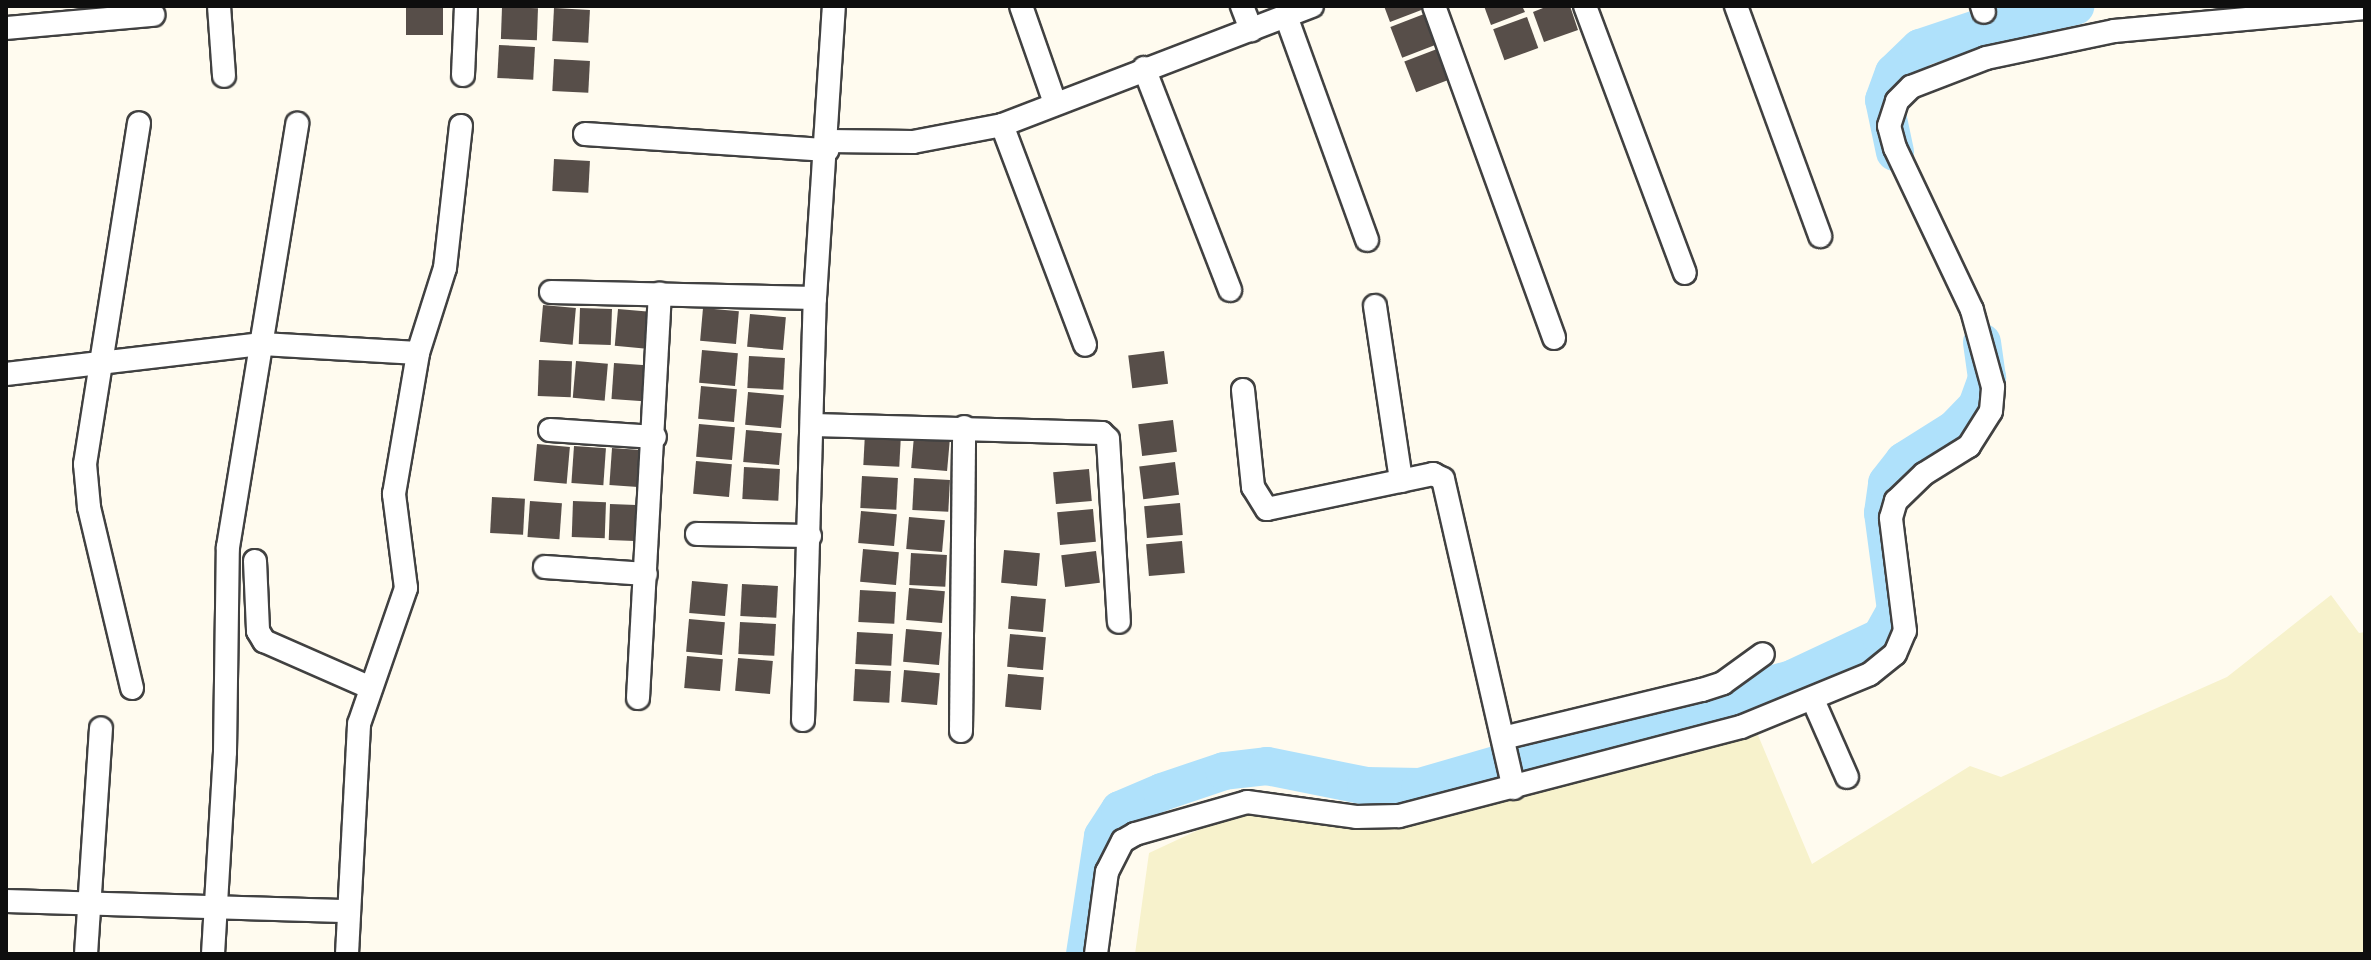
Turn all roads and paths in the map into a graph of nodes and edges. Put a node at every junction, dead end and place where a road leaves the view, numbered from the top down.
1 (219, 6) edge
2 (466, 6) edge
3 (834, 6) edge
4 (1021, 6) edge
5 (1242, 6) edge
6 (1312, 6) edge
7 (1434, 6) edge
8 (1585, 6) edge
9 (1736, 6) edge
10 (2365, 8) edge
11 (44, 15) edge
12 (153, 15) dead end
13 (1286, 16) junction
14 (6, 28) edge
15 (1251, 30) junction
16 (1144, 68) junction
17 (463, 75) dead end
18 (224, 76) dead end
19 (1055, 103) junction
20 (139, 123) dead end
21 (297, 124) dead end
22 (1002, 125) junction
23 (461, 126) dead end
24 (585, 134) dead end
25 (827, 146) junction
26 (1820, 236) dead end
27 (1367, 240) dead end
28 (1685, 273) dead end
29 (1230, 290) dead end
30 (551, 292) dead end
31 (660, 294) junction
32 (815, 298) junction
33 (1375, 306) dead end
34 (1554, 338) dead end
35 (262, 344) junction
36 (1085, 345) dead end
37 (418, 353) junction
38 (100, 366) junction
39 (6, 374) edge
40 (1243, 390) dead end
41 (813, 425) junction
42 (964, 427) junction
43 (550, 430) dead end
44 (655, 437) junction
45 (1401, 481) junction
46 (697, 534) dead end
47 (810, 536) junction
48 (255, 561) dead end
49 (545, 567) dead end
50 (646, 574) junction
51 (1119, 622) dead end
52 (1763, 654) dead end
53 (369, 687) junction
54 (132, 688) dead end
55 (638, 698) dead end
56 (1813, 700) junction
57 (803, 720) dead end
58 (101, 728) dead end
59 (961, 731) dead end
60 (1503, 740) junction
61 (1847, 777) dead end
62 (1512, 781) junction
63 (6, 901) edge
64 (87, 904) junction
65 (215, 908) junction
66 (348, 911) junction
67 (86, 954) edge
68 (213, 954) edge
69 (347, 954) edge
70 (1096, 954) edge

1 - 18 street
2 - 17 street
3 - 25 street
4 - 19 street
5 - 15 street
6 - 13 street
7 - 34 street
8 - 28 street
9 - 26 street
10 - 56 street
11 - 12 street
11 - 14 street
13 - 15 street
13 - 27 street
15 - 16 street
16 - 19 street
16 - 29 street
19 - 22 street
20 - 38 street
21 - 35 street
22 - 25 street
22 - 36 street
23 - 37 street
24 - 25 street
25 - 32 street
30 - 31 street
31 - 32 street
31 - 44 street
32 - 41 street
33 - 45 street
35 - 37 street
35 - 38 street
35 - 65 street
37 - 53 street
38 - 39 street
38 - 54 street
40 - 45 street
41 - 42 street
41 - 47 street
42 - 51 street
42 - 59 street
43 - 44 street
44 - 50 street
45 - 60 street
46 - 47 street
47 - 57 street
48 - 53 street
49 - 50 street
50 - 55 street
52 - 60 street
53 - 66 street
56 - 61 street
56 - 62 street
58 - 64 street
60 - 62 street
62 - 70 street
63 - 64 street
64 - 65 street
64 - 67 street
65 - 66 street
65 - 68 street
66 - 69 street

